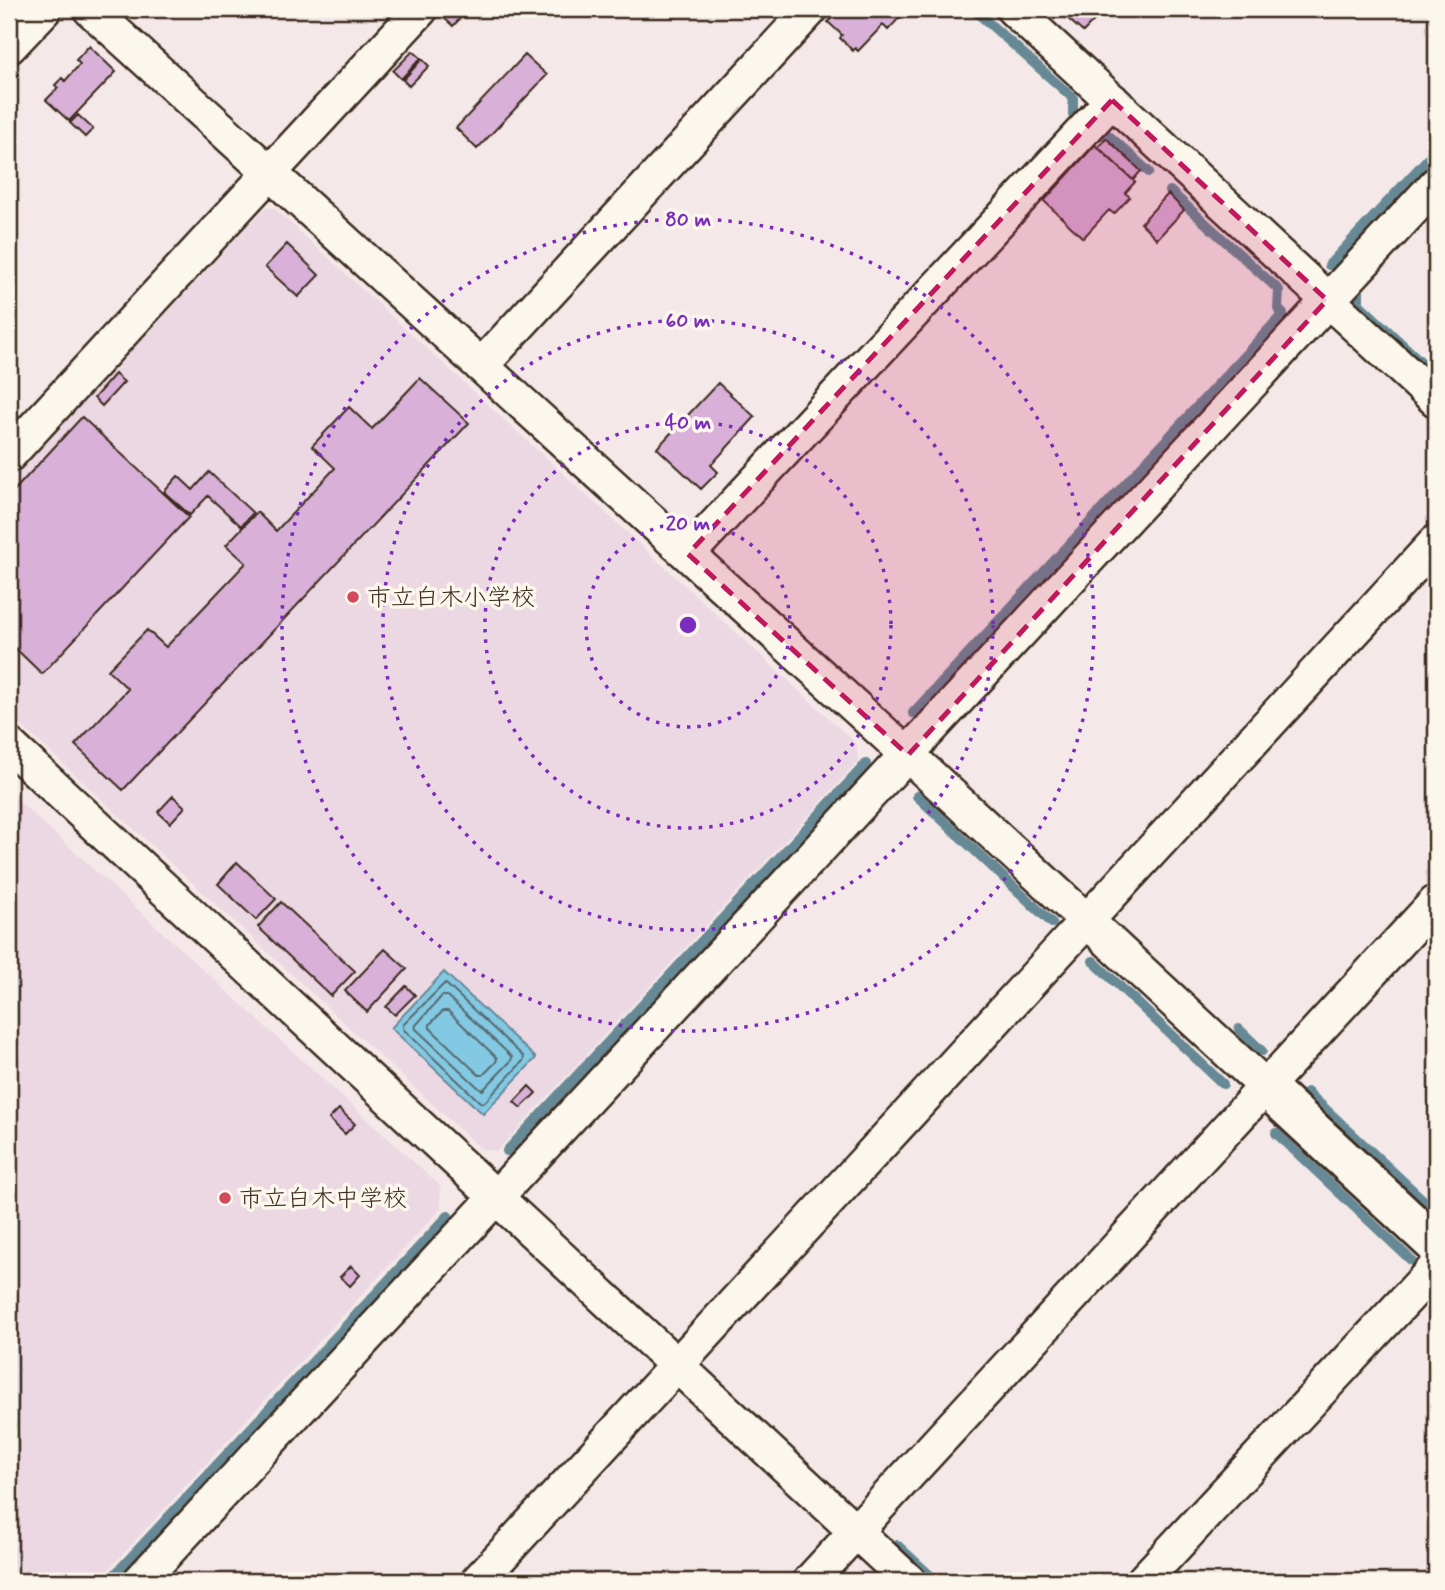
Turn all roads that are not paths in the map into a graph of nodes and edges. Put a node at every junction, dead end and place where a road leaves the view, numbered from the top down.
1 (45, 9) edge
2 (90, 9) edge
3 (421, 9) edge
4 (811, 9) edge
5 (1016, 10) edge
6 (9, 47) edge
7 (1112, 100) junction
8 (270, 173) junction
9 (1436, 184) edge
10 (1327, 300) junction
11 (481, 366) junction
12 (1436, 400) edge
13 (9, 455) edge
14 (1436, 542) edge
15 (688, 554) junction
16 (9, 745) edge
17 (908, 755) junction
18 (1436, 902) edge
19 (1087, 921) junction
20 (1265, 1086) junction
21 (494, 1197) junction
22 (1436, 1245) edge
23 (1436, 1267) edge
24 (677, 1366) junction
25 (856, 1532) junction
26 (140, 1581) edge
27 (478, 1581) edge
28 (810, 1581) edge
29 (909, 1581) edge
30 (1143, 1581) edge

1 - 6 street
2 - 8 street
3 - 8 street
4 - 11 street
5 - 7 street
7 - 10 street
7 - 15 street
8 - 11 street
8 - 13 street
9 - 10 street
10 - 12 street
10 - 17 street
11 - 15 street
14 - 19 street
15 - 17 street
16 - 21 street
17 - 19 street
17 - 21 street
18 - 20 street
19 - 20 street
19 - 24 street
20 - 22 street
20 - 25 street
21 - 24 street
21 - 26 street
23 - 30 street
24 - 25 street
24 - 27 street
25 - 28 street
25 - 29 street

